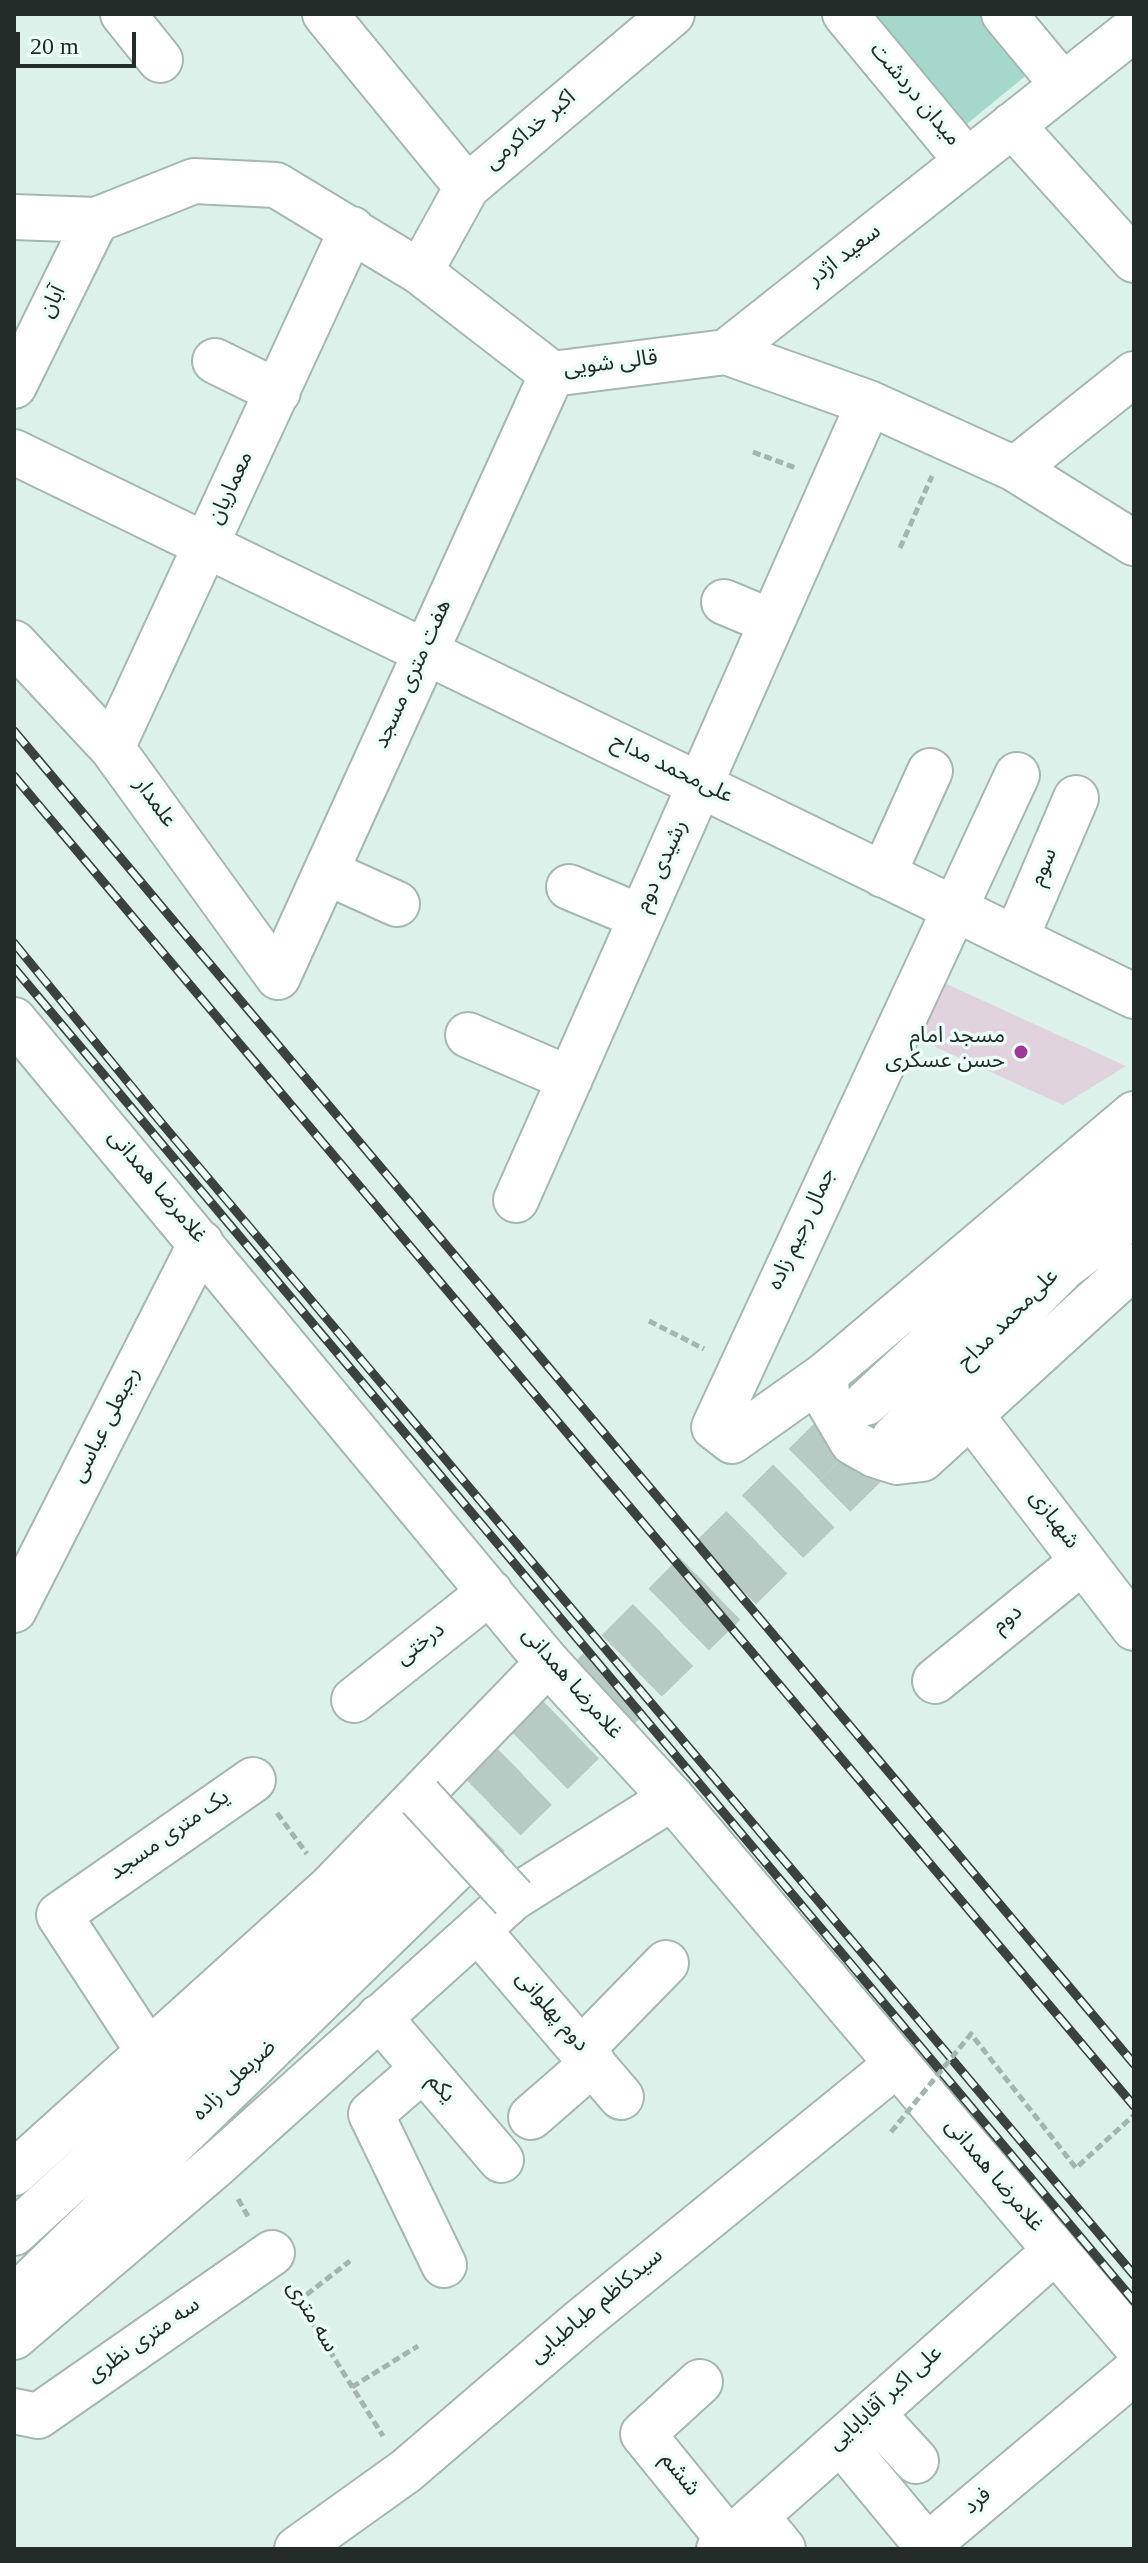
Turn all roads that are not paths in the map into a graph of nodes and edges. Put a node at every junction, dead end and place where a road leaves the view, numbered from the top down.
1 (123, 14) edge
2 (325, 14) edge
3 (672, 14) edge
4 (845, 14) edge
5 (1004, 14) edge
6 (1134, 29) edge
7 (160, 60) dead end
8 (1063, 85) junction
9 (1012, 125) junction
10 (967, 161) junction
11 (467, 187) junction
12 (14, 217) edge
13 (96, 220) junction
14 (352, 229) junction
15 (1134, 260) edge
16 (420, 272) junction
17 (726, 352) junction
18 (215, 361) dead end
19 (552, 374) junction
20 (1134, 374) edge
21 (14, 386) edge
22 (278, 392) junction
23 (869, 403) junction
24 (14, 452) edge
25 (1015, 469) junction
26 (1134, 543) edge
27 (207, 546) junction
28 (724, 602) dead end
29 (772, 622) junction
30 (14, 643) edge
31 (426, 652) junction
32 (112, 748) junction
33 (930, 771) dead end
34 (1017, 775) dead end
35 (700, 785) junction
36 (1076, 798) dead end
37 (326, 872) junction
38 (883, 875) junction
39 (569, 887) dead end
40 (397, 904) dead end
41 (953, 908) junction
42 (641, 917) junction
43 (1016, 938) junction
44 (278, 977) joint
45 (1134, 996) edge
46 (14, 1020) edge
47 (468, 1035) dead end
48 (570, 1079) junction
49 (1134, 1114) edge
50 (1134, 1165) edge
51 (516, 1200) dead end
52 (1134, 1214) edge
53 (201, 1243) junction
54 (1134, 1266) edge
55 (825, 1375) junction
56 (866, 1403) tunnel mouth
57 (970, 1414) junction
58 (894, 1438) tunnel mouth
59 (1083, 1561) junction
60 (490, 1592) junction
61 (14, 1610) edge
62 (1134, 1628) edge
63 (548, 1663) junction
64 (935, 1681) dead end
65 (354, 1700) dead end
66 (253, 1780) road end
67 (672, 1798) junction
68 (436, 1833) junction
69 (513, 1898) junction
70 (478, 1930) junction
71 (666, 1963) dead end
72 (379, 2017) junction
73 (148, 2051) junction
74 (587, 2056) junction
75 (897, 2064) junction
76 (422, 2070) junction
77 (621, 2097) dead end
78 (531, 2117) dead end
79 (501, 2160) dead end
80 (14, 2173) edge
81 (14, 2233) edge
82 (1055, 2251) junction
83 (272, 2253) road end
84 (444, 2265) dead end
85 (14, 2298) edge
86 (14, 2337) edge
87 (1134, 2343) edge
88 (1134, 2372) edge
89 (700, 2382) dead end
90 (14, 2411) edge
91 (873, 2414) junction
92 (841, 2442) junction
93 (916, 2461) dead end
94 (747, 2539) edge
95 (297, 2549) edge

1 - 7 street
2 - 11 street
3 - 11 street, اکبر خداکرمی
4 - 10 street, میدان دردشت
5 - 8 street
6 - 8 street, میدان دردشت
8 - 9 street, میدان دردشت
9 - 10 street, میدان دردشت
9 - 15 street
10 - 17 street, سعید اژدر
11 - 16 street, اکبر خداکرمی
12 - 13 street, قالی شویی
13 - 14 street, قالی شویی
13 - 21 street, آبان
14 - 16 street, قالی شویی
14 - 22 street, معماریان
16 - 19 street, قالی شویی
17 - 19 street, قالی شویی
17 - 23 street, قالی شویی
18 - 22 street
19 - 31 street, هفت متری مسجد
20 - 25 street
22 - 27 street, معماریان
23 - 25 street, قالی شویی
23 - 29 street, رشیدی دوم
24 - 27 street
25 - 26 street, قالی شویی
27 - 31 street, علی‌محمد مداح
27 - 32 street, معماریان
28 - 29 street
29 - 35 street, رشیدی دوم
30 - 32 street, علمدار
31 - 35 street, علی‌محمد مداح
31 - 37 street, هفت متری مسجد
32 - 44 street, علمدار
33 - 38 street
34 - 41 street, جمال رحیم زاده
35 - 38 street, علی‌محمد مداح
35 - 42 street, رشیدی دوم
36 - 43 street, سوم
37 - 40 street
37 - 44 street, هفت متری مسجد
38 - 41 street, علی‌محمد مداح
39 - 42 street
41 - 43 street, علی‌محمد مداح
41 - 55 street, جمال رحیم زاده
42 - 48 street, رشیدی دوم
43 - 45 street, علی‌محمد مداح
46 - 53 street, غلامرضا همدانی
47 - 48 street
48 - 51 street, رشیدی دوم
49 - 55 street
50 - 56 street, علی‌محمد مداح
52 - 58 street, علی‌محمد مداح
53 - 60 street, غلامرضا همدانی
53 - 61 street, رجبعلی عباسی
54 - 57 street
55 - 57 street
57 - 59 street, شهبازی
59 - 62 street, شهبازی
59 - 64 street, دوم
60 - 63 street, غلامرضا همدانی
60 - 65 street, درختی
63 - 67 street, غلامرضا همدانی
63 - 68 street
66 - 73 street, یک متری مسجد
67 - 69 street
67 - 75 street, غلامرضا همدانی
68 - 69 street, bridge
68 - 73 street
68 - 81 street, ضربعلی زاده
68 - 85 street, ضربعلی زاده
69 - 70 street
70 - 72 street
70 - 74 street, دوم پهلوانی
71 - 74 street
72 - 76 street, یکم
72 - 86 street
73 - 80 street
74 - 77 street, دوم پهلوانی
74 - 78 street
75 - 82 street, غلامرضا همدانی
75 - 95 street, سیدکاظم طباطبایی
76 - 79 street, یکم
76 - 84 street
82 - 87 street, غلامرضا همدانی
82 - 91 street, علی اکبر آقابابایی
83 - 90 street, سه متری نظری
88 - 92 street, فرد
89 - 94 street, ششم
91 - 92 street, علی اکبر آقابابایی
91 - 93 street
92 - 94 street, علی اکبر آقابابایی

